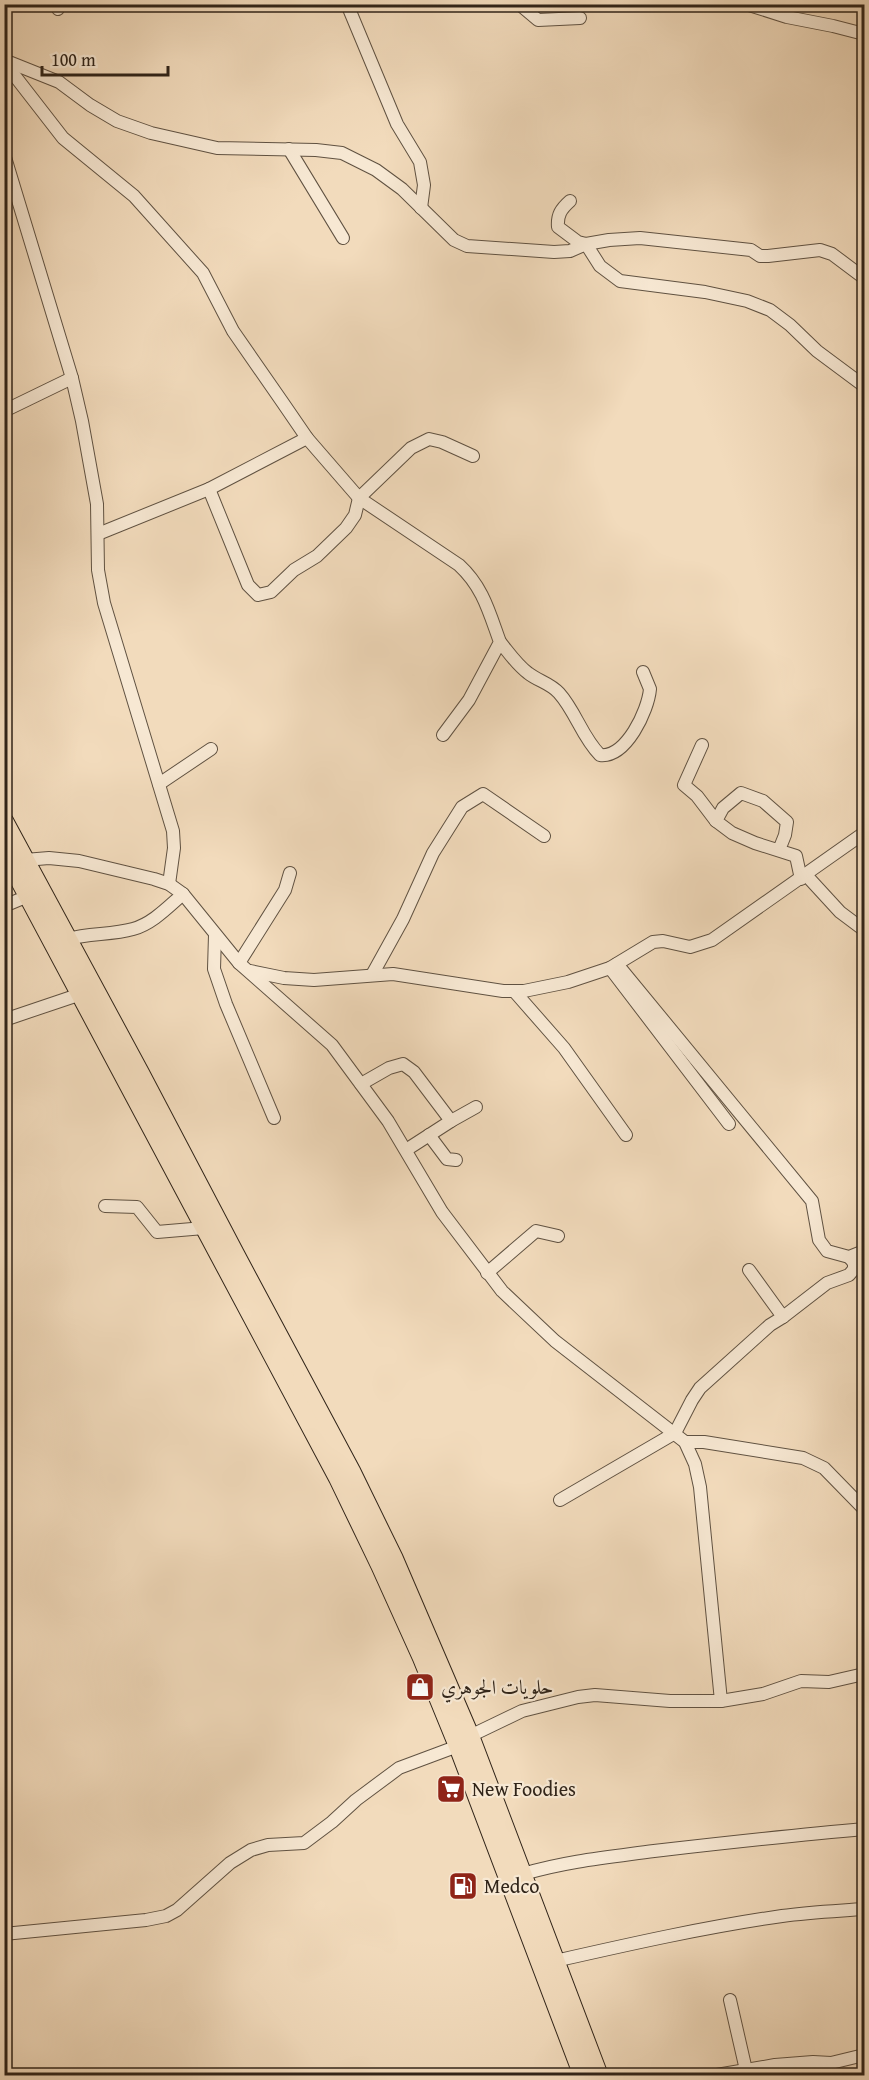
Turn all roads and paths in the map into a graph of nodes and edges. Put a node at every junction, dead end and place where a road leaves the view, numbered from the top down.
1 (347, 4) edge
2 (519, 4) edge
3 (746, 4) edge
4 (580, 18) dead end
5 (864, 34) edge
6 (4, 61) edge
7 (289, 149) junction
8 (4, 154) edge
9 (570, 201) dead end
10 (421, 208) junction
11 (343, 238) dead end
12 (586, 244) junction
13 (864, 278) edge
14 (72, 378) junction
15 (864, 386) edge
16 (4, 411) edge
17 (306, 438) junction
18 (473, 456) dead end
19 (209, 489) junction
20 (359, 498) junction
21 (98, 534) junction
22 (501, 642) junction
23 (643, 672) dead end
24 (443, 735) dead end
25 (702, 745) dead end
26 (212, 749) dead end
27 (159, 784) junction
28 (716, 820) junction
29 (4, 821) edge
30 (864, 833) edge
31 (544, 836) dead end
32 (779, 850) junction
33 (4, 851) edge
34 (25, 860) junction
35 (290, 873) dead end
36 (803, 877) junction
37 (169, 884) junction
38 (183, 894) junction
39 (28, 896) junction
40 (4, 906) edge
41 (864, 930) edge
42 (215, 935) junction
43 (68, 939) junction
44 (614, 966) junction
45 (244, 967) junction
46 (372, 975) junction
47 (514, 992) junction
48 (81, 994) junction
49 (4, 1020) edge
50 (361, 1084) junction
51 (476, 1107) dead end
52 (274, 1118) dead end
53 (451, 1121) junction
54 (729, 1124) dead end
55 (429, 1135) junction
56 (626, 1135) dead end
57 (406, 1150) junction
58 (456, 1160) dead end
59 (105, 1206) dead end
60 (204, 1228) junction
61 (558, 1236) dead end
62 (864, 1251) edge
63 (849, 1257) junction
64 (749, 1270) dead end
65 (487, 1273) junction
66 (783, 1317) junction
67 (675, 1433) junction
68 (685, 1442) junction
69 (560, 1500) dead end
70 (864, 1509) edge
71 (864, 1674) edge
72 (721, 1701) junction
73 (464, 1741) junction
74 (482, 1788) junction
75 (864, 1829) edge
76 (523, 1874) junction
77 (864, 1909) edge
78 (4, 1935) edge
79 (555, 1961) junction
80 (730, 2000) dead end
81 (864, 2055) edge
82 (751, 2073) edge
83 (583, 2076) edge
84 (599, 2076) edge
85 (711, 2076) edge

1 - 10 street
2 - 4 street
3 - 5 street
6 - 7 street
6 - 17 street
7 - 10 street
7 - 11 street
8 - 14 street
9 - 12 street
10 - 12 street
12 - 13 street
12 - 15 street
14 - 16 street
14 - 21 street
17 - 19 street
17 - 20 street
18 - 20 street
19 - 20 street
19 - 21 street
20 - 22 street
21 - 27 street
22 - 23 street
22 - 24 street
25 - 28 street
26 - 27 street
27 - 37 street
28 - 32 street
28 - 32 street
29 - 34 highway
30 - 36 street
31 - 46 street
32 - 36 street
33 - 39 highway
34 - 37 street
34 - 43 highway
35 - 45 street
36 - 41 street
36 - 44 street
37 - 38 street
38 - 42 street
38 - 43 street
39 - 40 street
39 - 48 highway
42 - 45 street
42 - 52 street
43 - 73 highway
44 - 47 street
44 - 54 street
44 - 63 street
45 - 46 street
45 - 50 street
46 - 47 street
47 - 56 street
48 - 49 street
48 - 60 highway
50 - 53 street
50 - 57 street
51 - 53 street
53 - 55 street
55 - 57 street
55 - 58 street
57 - 65 street
59 - 60 street
60 - 73 highway
61 - 65 street
62 - 63 street
63 - 66 street
64 - 66 street
65 - 67 street
66 - 67 street
67 - 68 street
67 - 69 street
68 - 70 street
68 - 72 street
71 - 72 street
72 - 73 street
73 - 74 highway
73 - 78 street
74 - 76 highway
74 - 83 highway
75 - 76 street
76 - 79 highway
77 - 79 street
79 - 84 highway
80 - 82 street
81 - 82 street
82 - 85 street

